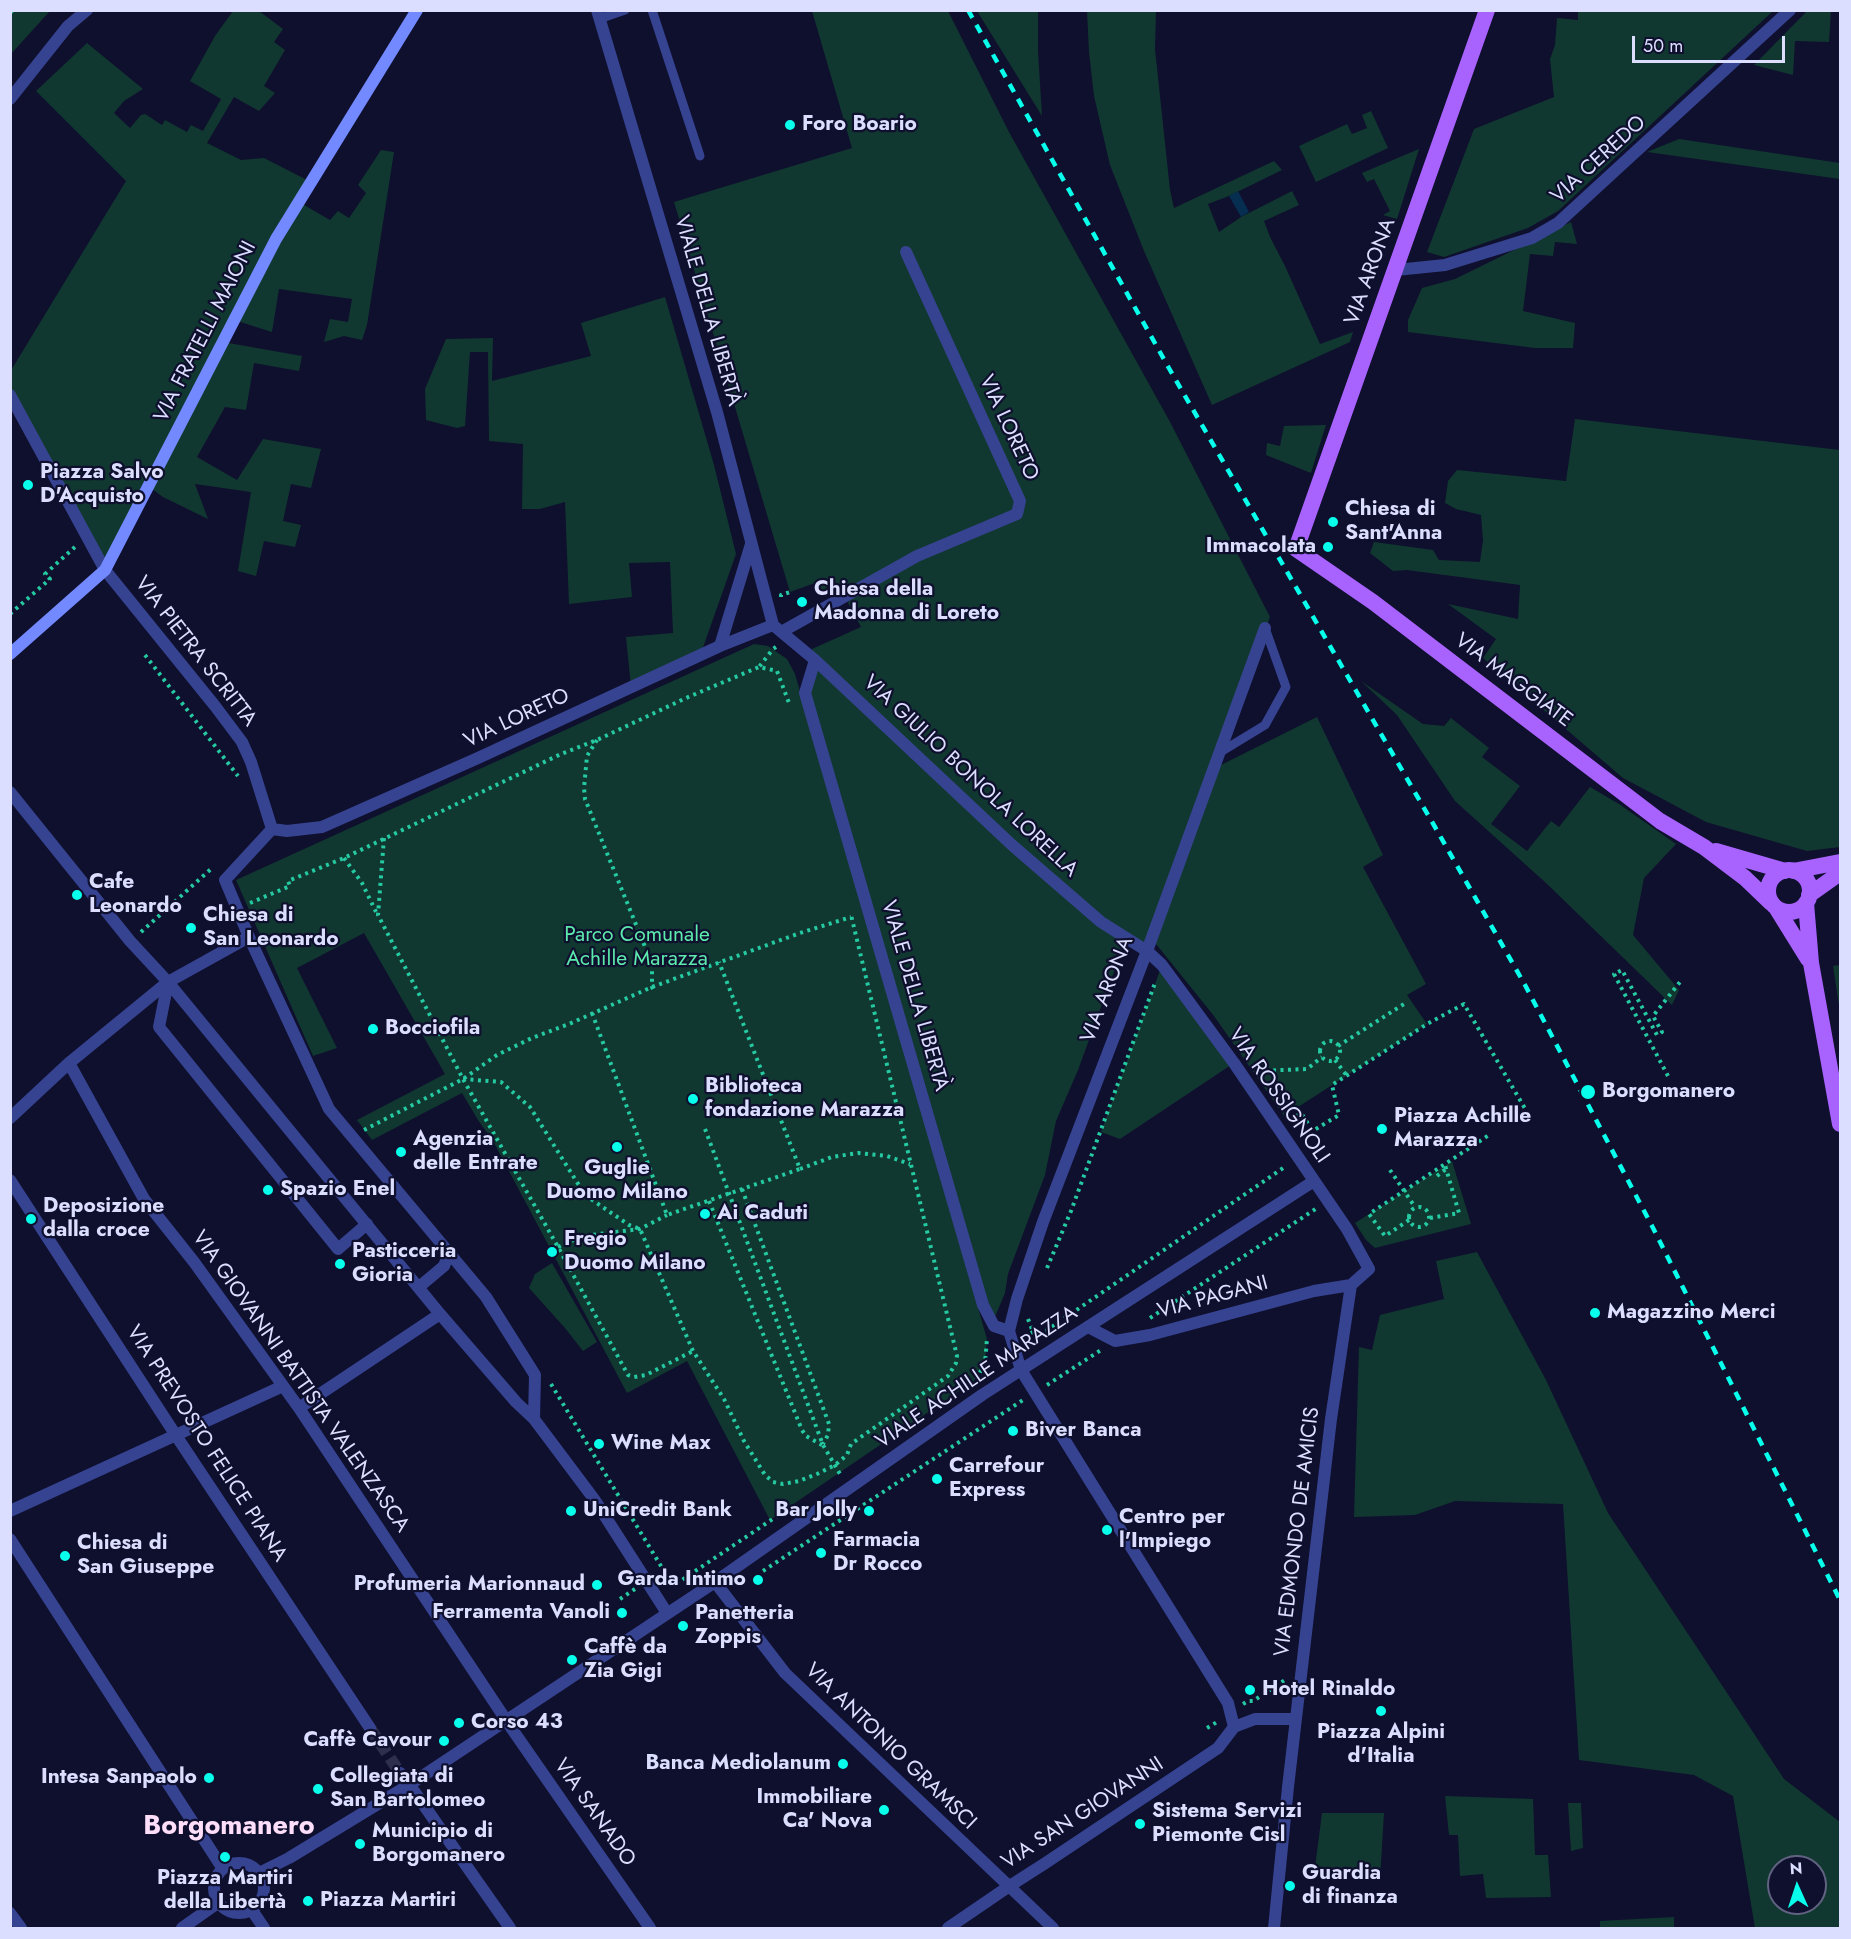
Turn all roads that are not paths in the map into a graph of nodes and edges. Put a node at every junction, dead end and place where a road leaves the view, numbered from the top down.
1 (87, 10) edge
2 (417, 10) edge
3 (626, 10) edge
4 (652, 10) edge
5 (1487, 10) edge
6 (1790, 10) edge
7 (598, 15) edge
8 (10, 99) edge
9 (700, 156) dead end
10 (906, 252) dead end
11 (1396, 270) junction
12 (10, 395) edge
13 (751, 543) junction
14 (1296, 549) joint
15 (105, 570) junction
16 (778, 628) junction
17 (1265, 628) joint
18 (720, 646) junction
19 (10, 654) edge
20 (815, 660) junction
21 (1219, 753) junction
22 (10, 792) edge
23 (272, 829) junction
24 (1704, 847) junction
25 (1840, 862) edge
26 (1789, 871) junction
27 (1840, 873) edge
28 (1808, 899) junction
29 (1774, 906) junction
30 (249, 937) junction
31 (1146, 951) junction
32 (1811, 963) junction
33 (168, 982) junction
34 (69, 1063) junction
35 (10, 1118) edge
36 (1840, 1124) edge
37 (10, 1180) edge
38 (1314, 1181) junction
39 (367, 1224) junction
40 (449, 1253) junction
41 (1351, 1284) junction
42 (419, 1287) junction
43 (440, 1314) junction
44 (1088, 1327) junction
45 (1010, 1336) junction
46 (1021, 1370) junction
47 (283, 1386) junction
48 (299, 1408) junction
49 (534, 1419) junction
50 (175, 1434) junction
51 (10, 1511) edge
52 (10, 1539) edge
53 (715, 1582) junction
54 (667, 1613) junction
55 (1295, 1719) junction
56 (506, 1720) junction
57 (370, 1728) tunnel mouth
58 (1234, 1728) junction
59 (400, 1773) tunnel mouth
60 (409, 1785) junction
61 (223, 1869) junction
62 (259, 1873) junction
63 (1008, 1887) junction
64 (219, 1902) junction
65 (251, 1909) junction
66 (10, 1913) edge
67 (21, 1929) edge
68 (182, 1929) edge
69 (264, 1929) edge
70 (510, 1929) edge
71 (650, 1929) edge
72 (948, 1929) edge
73 (1053, 1929) edge
74 (1274, 1929) edge

1 - 8 street
2 - 15 main road, VIA FRATELLI MAIONI
3 - 7 lane
4 - 9 lane
5 - 11 main road, VIA ARONA
6 - 11 street, VIA CEREDO
7 - 13 street, VIALE DELLA LIBERTÀ
10 - 16 street, VIA LORETO
11 - 14 main road, VIA ARONA
12 - 15 street, VIA PIETRA SCRITTA
13 - 16 street, VIALE DELLA LIBERTÀ
13 - 18 street
14 - 24 main road, VIA MAGGIATE
15 - 19 main road, VIA FRATELLI MAIONI
15 - 23 street, VIA PIETRA SCRITTA
16 - 18 street, VIA LORETO
16 - 20 street, VIA GIULIO BONOLA LORELLA
17 - 21 street, VIA ARONA
17 - 21 lane
18 - 23 street, VIA LORETO
20 - 31 street, VIA GIULIO BONOLA LORELLA
20 - 45 street, VIALE DELLA LIBERTÀ
21 - 31 street, VIA ARONA
22 - 33 street
23 - 30 street
24 - 26 main road, VIA MAGGIATE
24 - 29 main road, VIA MAGGIATE
25 - 26 main road, VIA MAGGIATE
26 - 28 main road
26 - 29 main road
27 - 28 main road
28 - 29 main road
28 - 32 main road
29 - 32 main road, VIA MAGGIATE
30 - 33 street
30 - 40 street
31 - 38 street, VIA ROSSIGNOLI
31 - 45 street, VIA ARONA
32 - 36 main road
33 - 34 street
33 - 39 street
33 - 39 street
34 - 35 street
34 - 47 street, VIA GIOVANNI BATTISTA VALENZASCA
37 - 50 street, VIA PREVOSTO FELICE PIANA
38 - 41 street, VIA ROSSIGNOLI
38 - 44 street, VIALE ACHILLE MARAZZA
39 - 42 street
40 - 42 street
40 - 49 street
41 - 44 street, VIA PAGANI
41 - 55 street, VIA EDMONDO DE AMICIS
42 - 43 street
43 - 48 street
43 - 49 street
44 - 46 street, VIALE ACHILLE MARAZZA
45 - 46 street
46 - 53 street, VIALE ACHILLE MARAZZA
46 - 58 street
47 - 48 street, VIA GIOVANNI BATTISTA VALENZASCA
47 - 50 street
48 - 56 street, VIA GIOVANNI BATTISTA VALENZASCA
49 - 54 street
50 - 51 street
50 - 57 street, VIA PREVOSTO FELICE PIANA
52 - 61 street
53 - 54 street, VIALE ACHILLE MARAZZA
53 - 63 street, VIA ANTONIO GRAMSCI
54 - 56 street, VIALE ACHILLE MARAZZA
55 - 58 street
55 - 74 street, VIA EDMONDO DE AMICIS
56 - 60 street, VIALE ACHILLE MARAZZA
56 - 71 street, VIA SANADO
58 - 63 street, VIA SAN GIOVANNI
59 - 60 street
60 - 62 street, VIALE ACHILLE MARAZZA
60 - 70 street
61 - 62 street
61 - 64 street
62 - 65 street
63 - 72 street, VIA SAN GIOVANNI
63 - 73 street, VIA ANTONIO GRAMSCI
64 - 65 street
64 - 68 street
65 - 69 street
66 - 67 street

